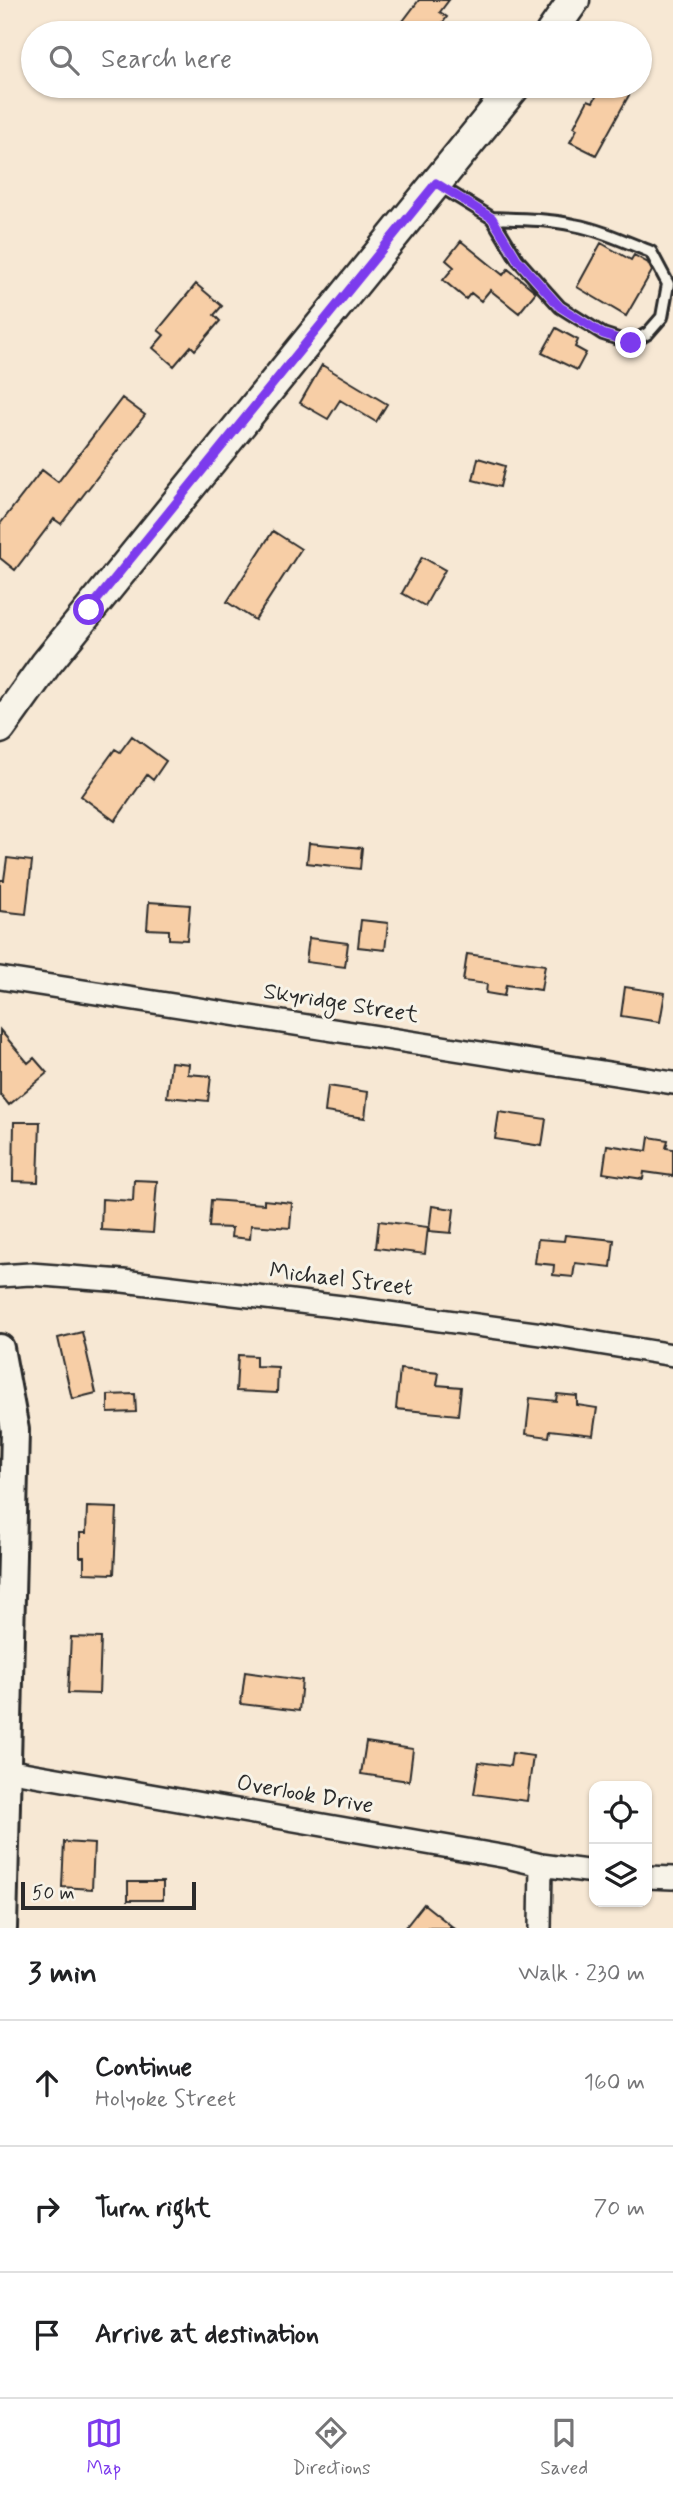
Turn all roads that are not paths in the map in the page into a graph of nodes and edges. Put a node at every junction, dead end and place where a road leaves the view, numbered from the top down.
1 (574, 0) edge
2 (559, 21) edge
3 (505, 98) edge
4 (436, 183) junction
5 (492, 218) junction
6 (0, 728) edge
7 (0, 978) edge
8 (673, 1083) edge
9 (0, 1276) edge
10 (0, 1348) edge
11 (673, 1355) edge
12 (6, 1770) junction
13 (541, 1865) junction
14 (589, 1871) edge
15 (652, 1877) edge
16 (673, 1878) edge
17 (3, 1928) edge
18 (540, 1928) edge

1 - 2 main road
3 - 4 main road
4 - 5 lane
4 - 6 main road
5 - 5 lane
7 - 8 street, Skyridge Street
9 - 11 street, Michael Street
10 - 12 street
12 - 13 street, Overlook Drive
12 - 17 street
13 - 14 street, Overlook Drive
13 - 18 street
15 - 16 street

